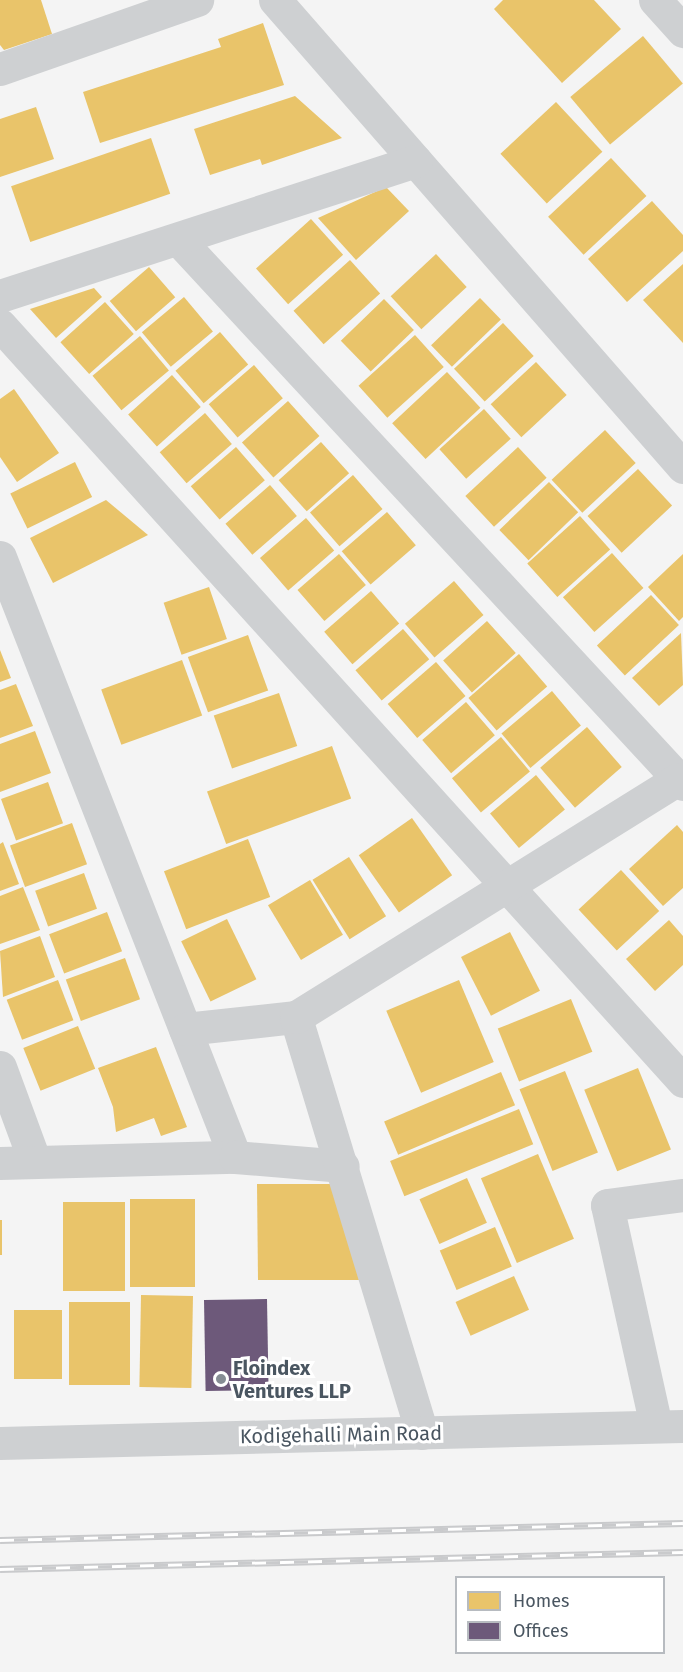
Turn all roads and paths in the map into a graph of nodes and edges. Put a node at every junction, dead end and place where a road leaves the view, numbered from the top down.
1 (197, 0) edge
2 (275, 0) edge
3 (655, 0) edge
4 (683, 31) edge
5 (0, 69) edge
6 (416, 161) junction
7 (178, 239) junction
8 (0, 296) edge
9 (0, 325) edge
10 (683, 467) edge
11 (0, 557) edge
12 (681, 782) edge
13 (509, 888) junction
14 (296, 1017) junction
15 (185, 1029) junction
16 (0, 1067) edge
17 (683, 1081) edge
18 (234, 1157) junction
19 (35, 1162) junction
20 (0, 1163) edge
21 (343, 1166) junction
22 (683, 1195) edge
23 (670, 1426) edge
24 (422, 1432) junction
25 (0, 1443) edge

1 - 5 street
2 - 6 street
3 - 4 street
6 - 7 street
6 - 10 street
7 - 8 street
7 - 12 street
9 - 13 street
11 - 15 street
12 - 13 street
13 - 14 street
13 - 17 street
14 - 15 street
14 - 21 street
15 - 18 street
16 - 19 street
18 - 19 street
18 - 21 street
19 - 20 street
21 - 24 street
22 - 23 street
23 - 24 street, Kodigehalli Main Road
24 - 25 street, Kodigehalli Main Road

